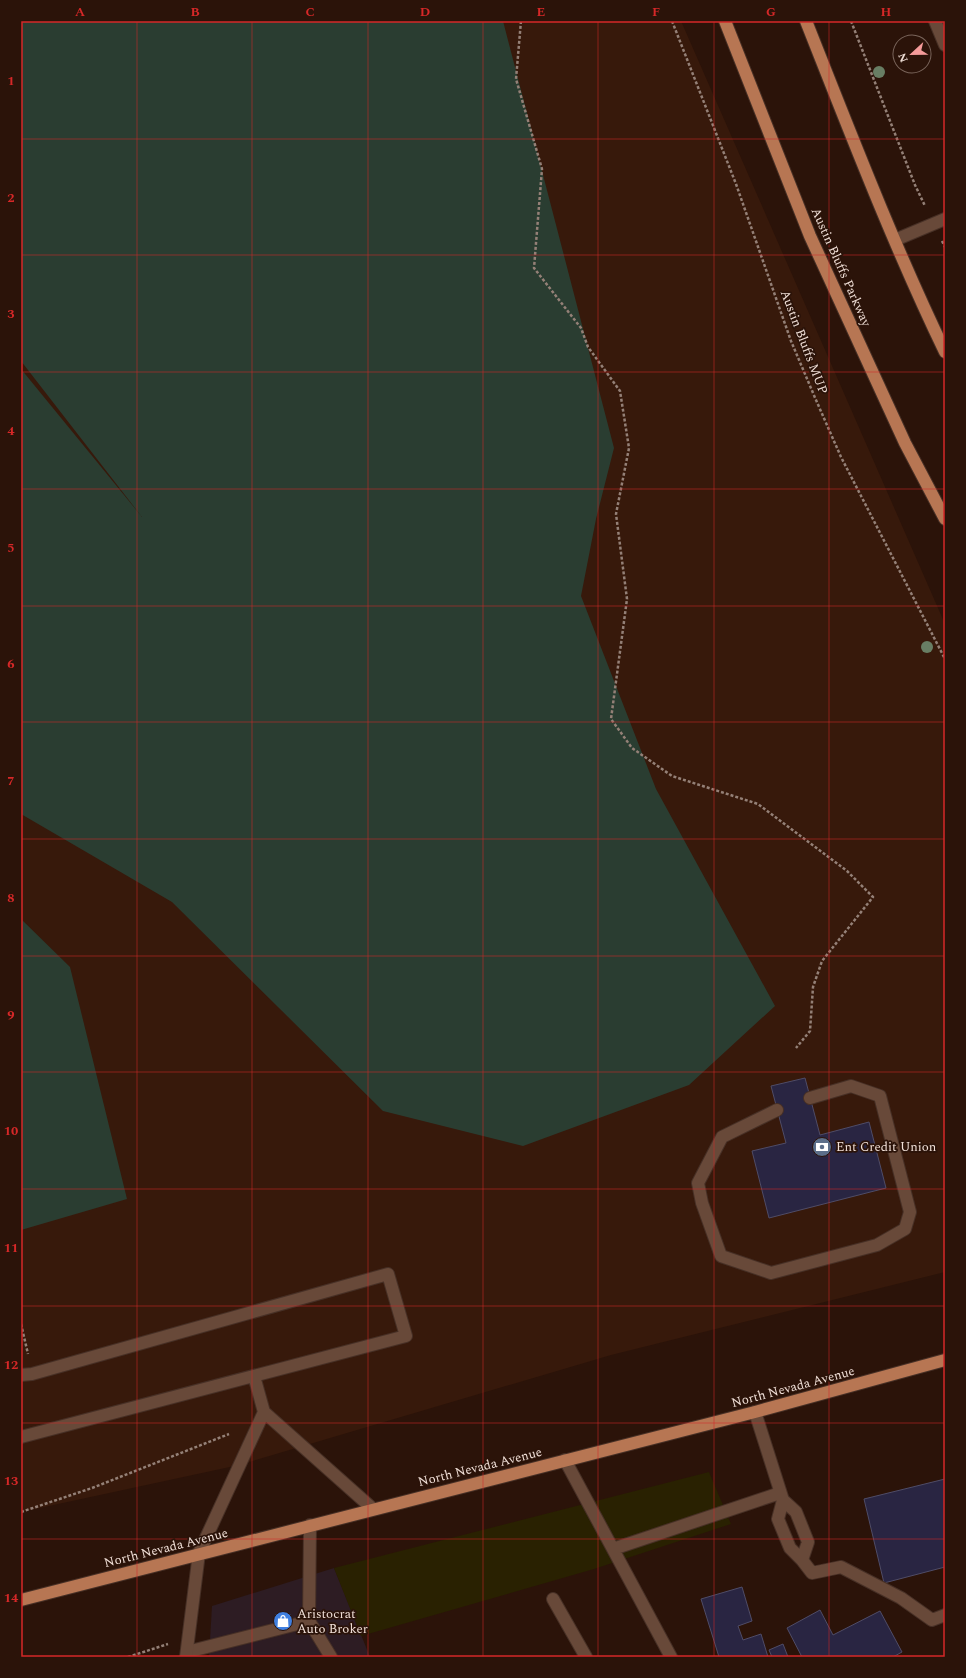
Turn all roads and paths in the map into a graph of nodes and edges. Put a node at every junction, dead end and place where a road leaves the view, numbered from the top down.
1 (521, 21) edge
2 (672, 21) edge
3 (725, 21) edge
4 (806, 21) edge
5 (851, 21) edge
6 (935, 21) edge
7 (945, 45) edge
8 (940, 221) edge
9 (895, 240) junction
10 (945, 247) edge
11 (945, 352) edge
12 (945, 520) edge
13 (945, 659) edge
14 (796, 1048) dead end
15 (810, 1098) dead end
16 (777, 1110) dead end
17 (21, 1324) edge
18 (945, 1360) edge
19 (27, 1374) edge
20 (254, 1376) junction
21 (264, 1412) junction
22 (755, 1412) junction
23 (229, 1434) dead end
24 (21, 1437) edge
25 (564, 1460) junction
26 (781, 1497) junction
27 (373, 1509) junction
28 (21, 1512) edge
29 (310, 1525) junction
30 (613, 1550) junction
31 (198, 1553) junction
32 (802, 1560) junction
33 (553, 1599) dead end
34 (21, 1600) edge
35 (945, 1615) edge
36 (309, 1621) junction
37 (189, 1636) junction
38 (187, 1654) edge
39 (128, 1657) edge
40 (331, 1657) edge
41 (586, 1657) edge
42 (671, 1657) edge

1 - 14 path
2 - 13 path, Austin Bluffs MUP
3 - 12 main road, Austin Bluffs Parkway
4 - 9 main road
5 - 8 path
6 - 7 street
8 - 9 street
8 - 10 path
9 - 11 main road
15 - 16 street
17 - 19 path
18 - 22 main road, North Nevada Avenue
19 - 20 street
20 - 21 street
20 - 24 street
21 - 27 street
21 - 31 street
22 - 25 main road, North Nevada Avenue
22 - 26 street
23 - 28 path
25 - 27 main road, North Nevada Avenue
25 - 30 street
26 - 30 street
26 - 32 street
26 - 32 street
27 - 29 main road, North Nevada Avenue
29 - 31 main road, North Nevada Avenue
29 - 36 street
30 - 42 street
31 - 34 main road, North Nevada Avenue
31 - 37 street
32 - 35 street
33 - 41 street
36 - 38 street
36 - 40 street
37 - 38 street
37 - 39 path

